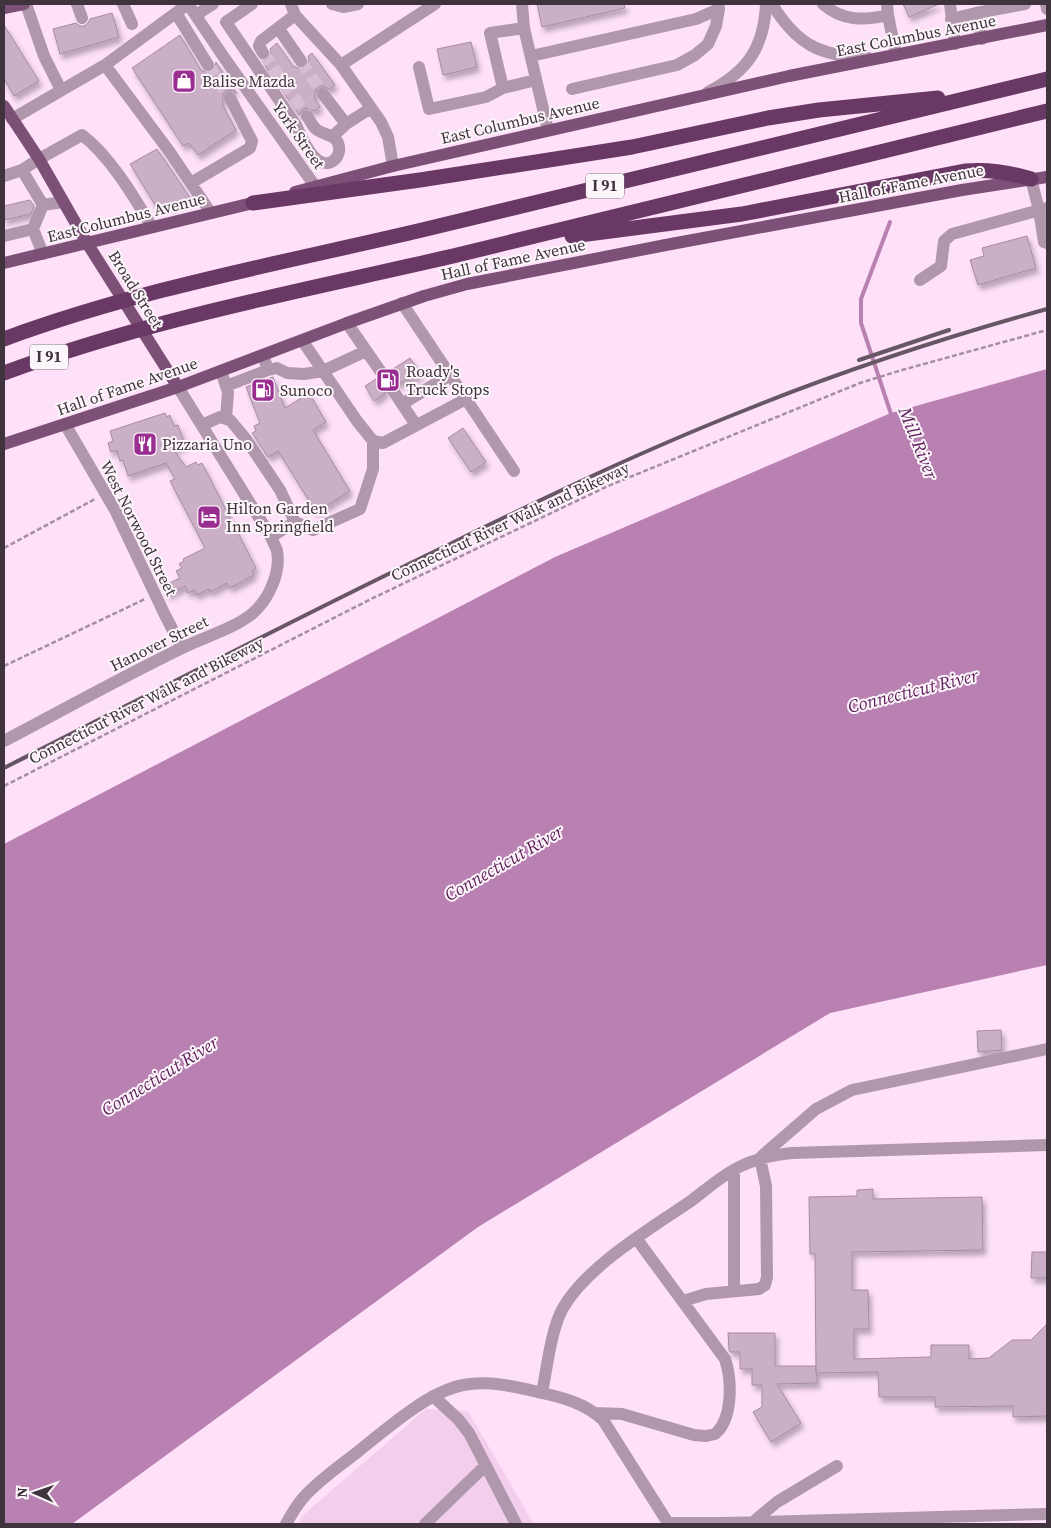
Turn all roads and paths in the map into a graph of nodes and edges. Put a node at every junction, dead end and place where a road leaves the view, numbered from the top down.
1 (25, 4) edge
2 (77, 4) edge
3 (123, 4) edge
4 (188, 4) edge
5 (213, 4) edge
6 (252, 4) edge
7 (332, 4) edge
8 (358, 4) edge
9 (435, 4) edge
10 (522, 4) edge
11 (766, 4) edge
12 (772, 4) edge
13 (823, 4) edge
14 (950, 4) edge
15 (1025, 4) edge
16 (1046, 4) edge
17 (718, 6) edge
18 (994, 7) edge
19 (4, 8) edge
20 (887, 9) edge
21 (1047, 9) edge
22 (293, 10) edge
23 (176, 13) junction
24 (976, 13) junction
25 (196, 16) junction
26 (82, 18) dead end
27 (951, 19) junction
28 (226, 22) junction
29 (132, 24) dead end
30 (1047, 26) edge
31 (524, 28) junction
32 (279, 29) junction
33 (208, 34) junction
34 (982, 39) junction
35 (955, 44) junction
36 (264, 53) dead end
37 (896, 55) junction
38 (531, 56) junction
39 (878, 58) junction
40 (301, 61) tunnel mouth
41 (105, 65) junction
42 (208, 65) tunnel mouth
43 (341, 65) junction
44 (420, 67) dead end
45 (1047, 79) edge
46 (536, 80) junction
47 (503, 88) junction
48 (572, 89) dead end
49 (61, 90) junction
50 (989, 93) junction
51 (323, 94) tunnel mouth
52 (699, 96) junction
53 (230, 98) tunnel mouth
54 (4, 106) edge
55 (371, 108) junction
56 (1047, 111) edge
57 (307, 116) tunnel mouth
58 (12, 119) junction
59 (346, 124) junction
60 (548, 130) junction
61 (333, 136) junction
62 (38, 159) junction
63 (393, 166) junction
64 (22, 170) junction
65 (1047, 171) edge
66 (4, 176) edge
67 (1047, 177) edge
68 (1031, 179) junction
69 (191, 183) junction
70 (315, 186) junction
71 (63, 202) junction
72 (252, 203) junction
73 (43, 205) junction
74 (1043, 209) edge
75 (211, 213) junction
76 (152, 228) junction
77 (33, 229) junction
78 (4, 236) edge
79 (87, 243) junction
80 (1047, 243) edge
81 (504, 244) junction
82 (43, 254) junction
83 (4, 264) edge
84 (920, 280) dead end
85 (402, 303) junction
86 (63, 319) junction
87 (347, 323) junction
88 (4, 330) edge
89 (1047, 330) edge
90 (4, 339) edge
91 (302, 340) junction
92 (366, 351) junction
93 (263, 355) junction
94 (268, 370) junction
95 (221, 371) junction
96 (323, 371) junction
97 (4, 373) edge
98 (383, 375) dead end
99 (450, 375) junction
100 (226, 386) junction
101 (178, 387) junction
102 (392, 389) dead end
103 (466, 399) junction
104 (402, 404) junction
105 (226, 418) junction
106 (65, 424) junction
107 (202, 424) junction
108 (416, 426) junction
109 (373, 441) junction
110 (4, 444) edge
111 (514, 472) dead end
112 (105, 494) junction
113 (295, 522) junction
114 (271, 537) junction
115 (4, 548) edge
116 (155, 594) junction
117 (182, 648) junction
118 (4, 666) edge
119 (4, 741) edge
120 (4, 786) edge
121 (1047, 1049) edge
122 (1047, 1145) edge
123 (760, 1158) junction
124 (734, 1170) junction
125 (636, 1238) junction
126 (734, 1291) junction
127 (683, 1301) junction
128 (542, 1393) junction
129 (433, 1396) junction
130 (595, 1413) junction
131 (485, 1466) junction
132 (837, 1466) dead end
133 (1047, 1514) edge
134 (752, 1522) junction
135 (668, 1523) edge
136 (286, 1524) edge
137 (425, 1524) edge
138 (516, 1524) edge

1 - 19 main road
1 - 49 street
2 - 26 street
3 - 29 street
4 - 23 street
4 - 25 street, York Street
5 - 25 street
6 - 28 street
7 - 8 street
9 - 43 street
10 - 31 street
11 - 52 street
12 - 39 street
13 - 20 street
14 - 27 street
15 - 18 street
16 - 21 street
17 - 38 street
17 - 48 street
18 - 24 street
20 - 37 street
22 - 32 street
22 - 43 street
23 - 41 street
23 - 42 street
24 - 27 street
24 - 34 street
25 - 33 street, York Street
27 - 35 street
28 - 33 street
28 - 61 street
30 - 34 main road, East Columbus Avenue
31 - 38 street
31 - 47 street
32 - 36 street
32 - 40 street
33 - 70 street, York Street
34 - 35 main road, East Columbus Avenue
35 - 37 main road, East Columbus Avenue
37 - 39 main road, East Columbus Avenue
38 - 46 street
39 - 52 main road, East Columbus Avenue
41 - 49 street
41 - 69 street
43 - 55 street
44 - 47 street
45 - 50 highway, I 91
46 - 47 street
46 - 60 street
49 - 58 street
50 - 72 highway
50 - 86 highway, I 91
51 - 59 street
52 - 60 main road, East Columbus Avenue
53 - 69 street
54 - 58 main road, Broad Street
55 - 59 street
55 - 63 street
56 - 81 highway, I 91
57 - 61 street
58 - 62 main road, Broad Street
59 - 61 street
60 - 63 main road, East Columbus Avenue
62 - 64 street
62 - 71 main road, Broad Street
62 - 76 street
63 - 70 main road, East Columbus Avenue
64 - 66 street
64 - 73 street
65 - 68 main road
67 - 68 main road, Hall of Fame Avenue
68 - 74 street
68 - 81 highway
68 - 85 main road, Hall of Fame Avenue
69 - 75 street
70 - 72 main road, East Columbus Avenue
71 - 73 street
71 - 79 main road, Broad Street
72 - 75 main road, East Columbus Avenue
73 - 77 street
74 - 80 street
74 - 84 street
75 - 76 main road, East Columbus Avenue
76 - 79 main road, East Columbus Avenue
77 - 78 street
77 - 82 street
79 - 82 main road, East Columbus Avenue
79 - 101 main road, Broad Street
81 - 97 highway, I 91
82 - 83 main road, East Columbus Avenue
85 - 87 main road, Hall of Fame Avenue
85 - 99 street
86 - 88 highway
86 - 90 highway, I 91
87 - 91 main road, Hall of Fame Avenue
87 - 92 street
89 - 120 path, Connecticut River Walk and Bikeway
91 - 93 main road, Hall of Fame Avenue
91 - 96 street
92 - 96 street
92 - 98 street
93 - 94 street
93 - 95 main road, Hall of Fame Avenue
94 - 96 street
94 - 100 street
95 - 100 street
95 - 101 main road, Hall of Fame Avenue
96 - 109 street
99 - 103 street
99 - 104 street
100 - 105 street
101 - 106 main road, Hall of Fame Avenue
101 - 107 street, Hanover Street
102 - 104 street
103 - 108 street
103 - 111 street
104 - 108 street
105 - 107 street
105 - 113 street
106 - 110 main road, Hall of Fame Avenue
106 - 112 street, West Norwood Street
107 - 114 street, Hanover Street
108 - 109 street
109 - 113 street
112 - 115 path
112 - 116 street, West Norwood Street
113 - 114 street
114 - 117 street, Hanover Street
116 - 117 street, West Norwood Street
116 - 118 path
117 - 119 street, Hanover Street
121 - 123 street
122 - 123 street
123 - 124 street
123 - 126 street
124 - 125 street
124 - 126 street
125 - 127 street
125 - 128 street
126 - 127 street
127 - 130 street
128 - 129 street
128 - 130 street
129 - 131 street
129 - 136 street
130 - 135 street
131 - 137 street
131 - 138 street
132 - 134 street
133 - 134 street
134 - 135 street

